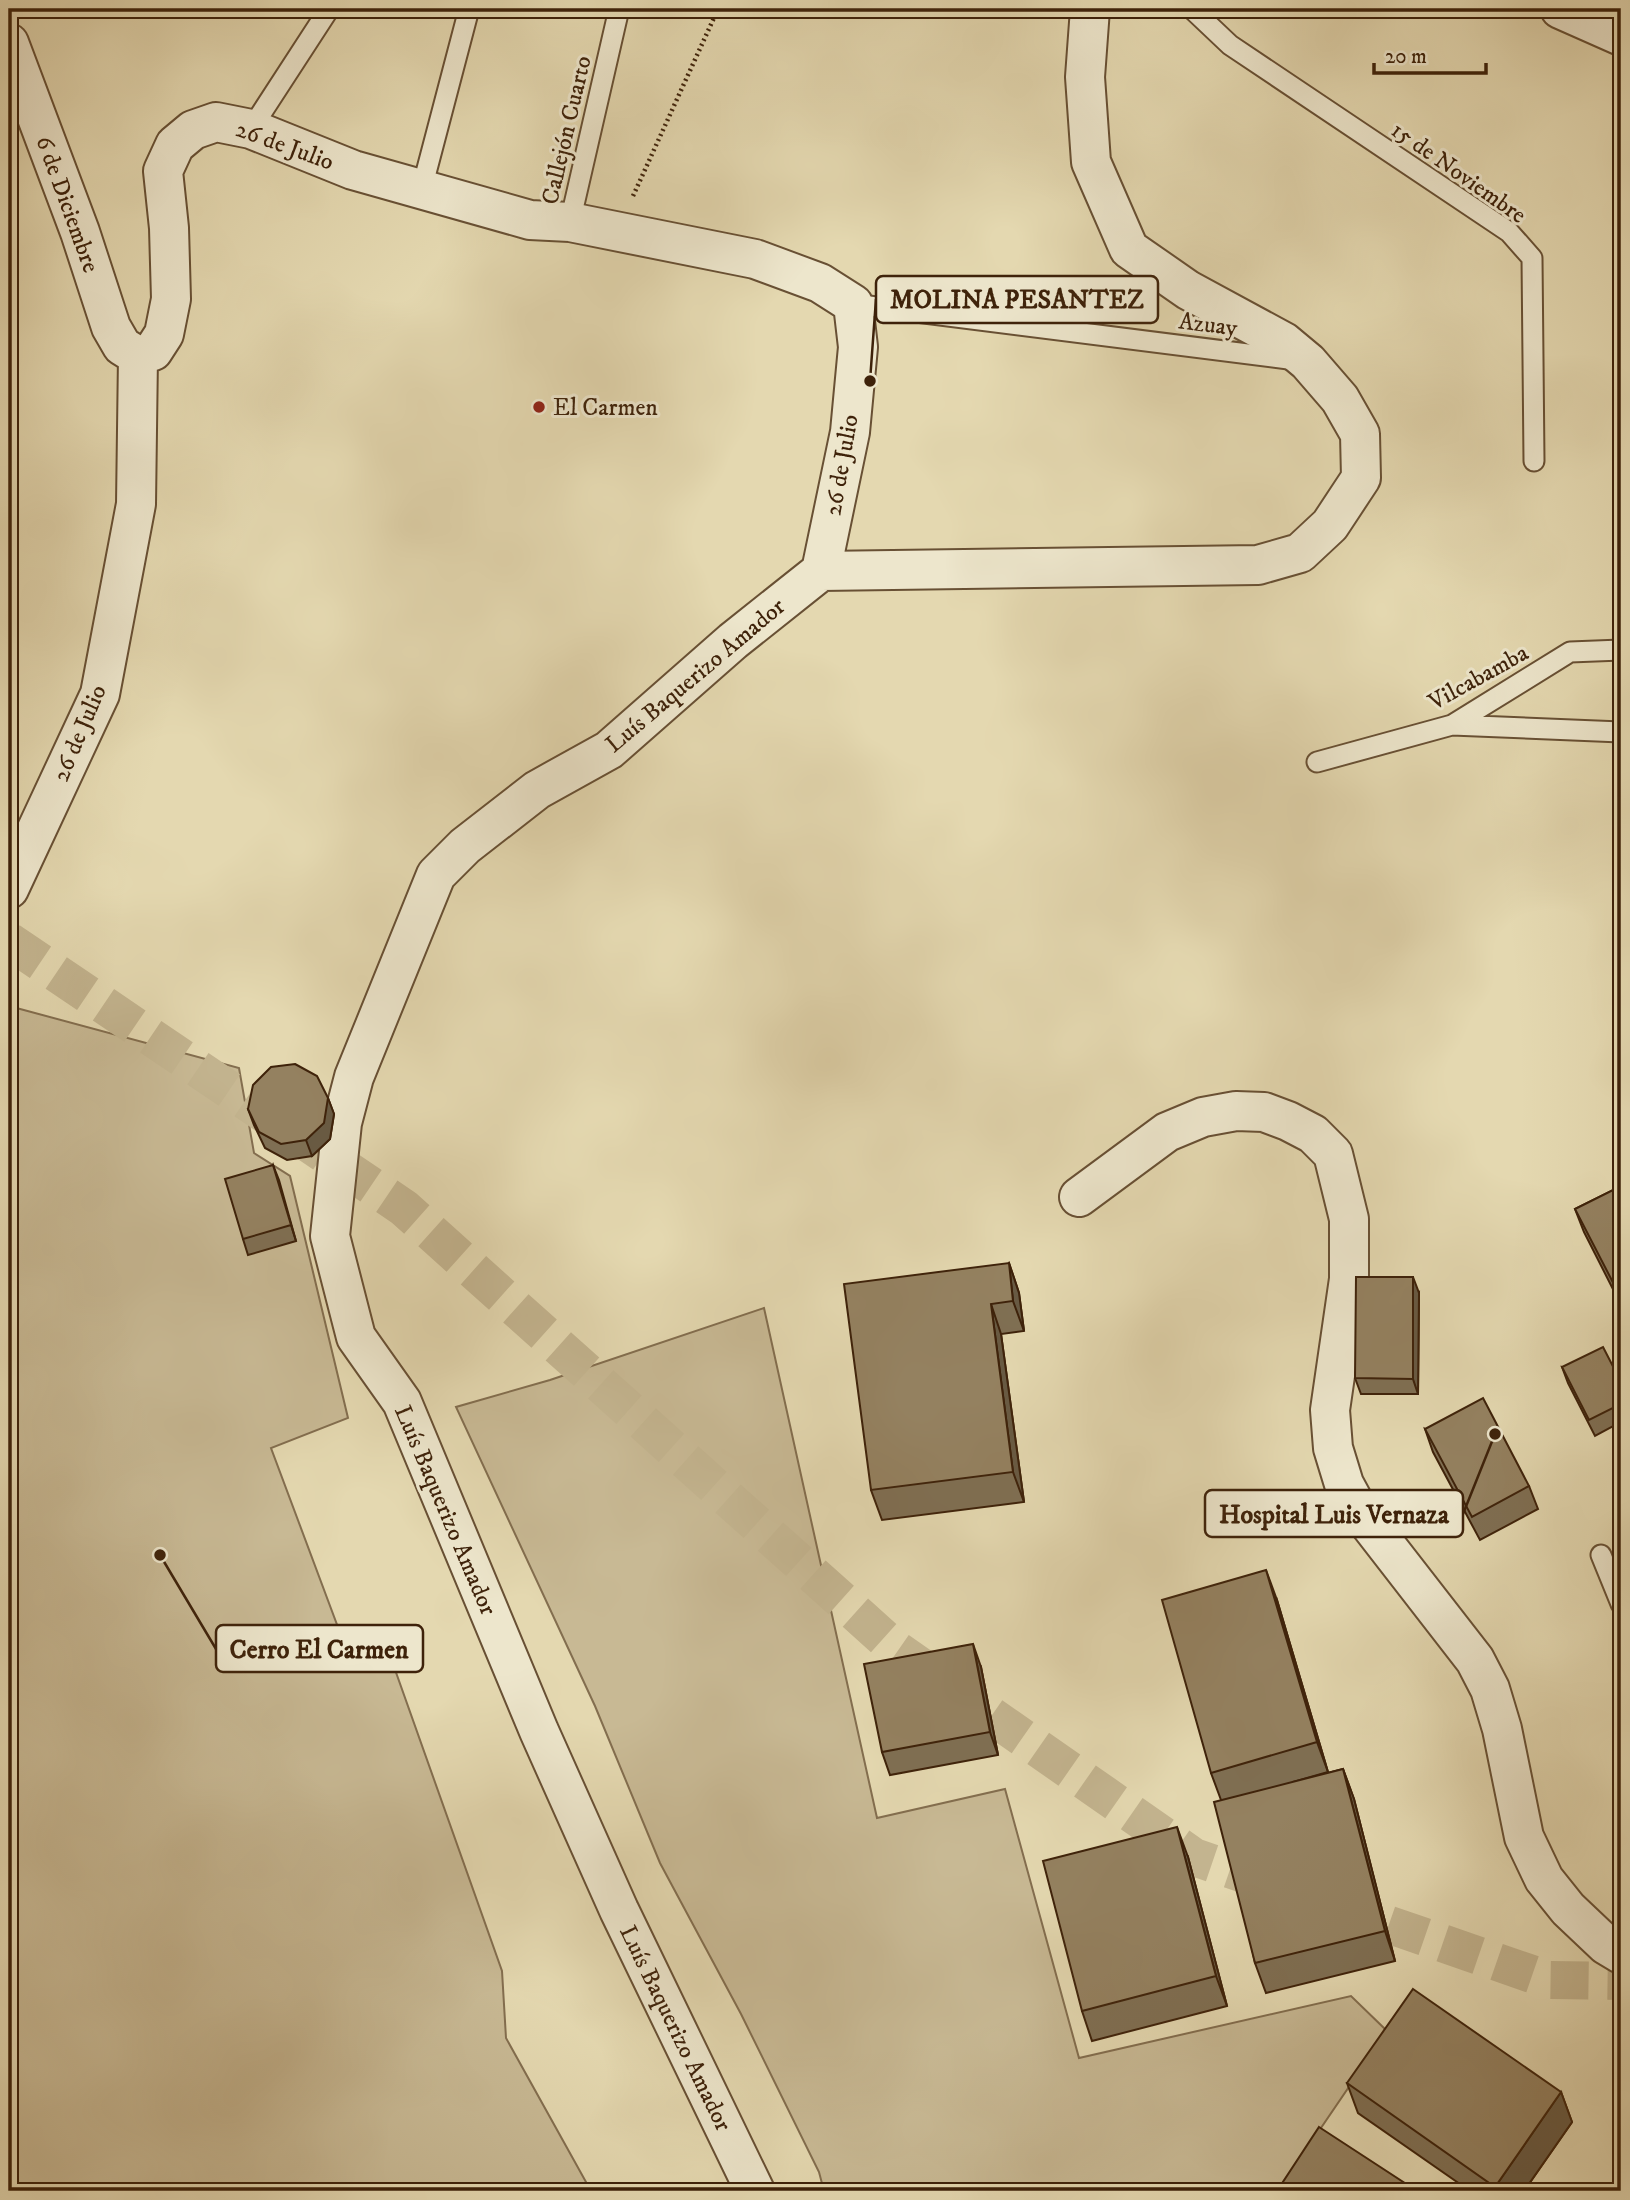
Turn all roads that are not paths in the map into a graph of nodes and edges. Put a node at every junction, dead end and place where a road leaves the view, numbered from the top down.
1 (329, 9) edge
2 (470, 9) edge
3 (619, 9) edge
4 (1090, 9) edge
5 (1192, 9) edge
6 (1560, 9) edge
7 (1621, 36) edge
8 (9, 43) edge
9 (251, 129) junction
10 (422, 188) junction
11 (570, 222) junction
12 (853, 304) junction
13 (138, 356) junction
14 (1308, 362) junction
15 (1534, 461) dead end
16 (821, 571) junction
17 (1621, 650) edge
18 (1452, 725) junction
19 (1621, 732) edge
20 (1317, 762) dead end
21 (9, 889) edge
22 (1079, 1198) dead end
23 (1601, 1555) dead end
24 (1621, 1604) edge
25 (1621, 1954) edge
26 (755, 2191) edge

1 - 9 lane
2 - 10 lane
3 - 11 lane, Callejón Cuarto
4 - 14 street
5 - 15 lane, 15 de Noviembre
6 - 7 street
8 - 13 street, 6 de Diciembre
9 - 10 street, 26 de Julio
9 - 13 street, 26 de Julio
10 - 11 street, 26 de Julio
11 - 12 street, 26 de Julio
12 - 14 lane, Azuay
12 - 16 street, 26 de Julio
13 - 21 street, 26 de Julio
14 - 16 street
16 - 26 street, Luís Baquerizo Amador
17 - 18 lane, Vilcabamba
18 - 19 lane
18 - 20 lane, Vilcabamba
22 - 25 street
23 - 24 lane

